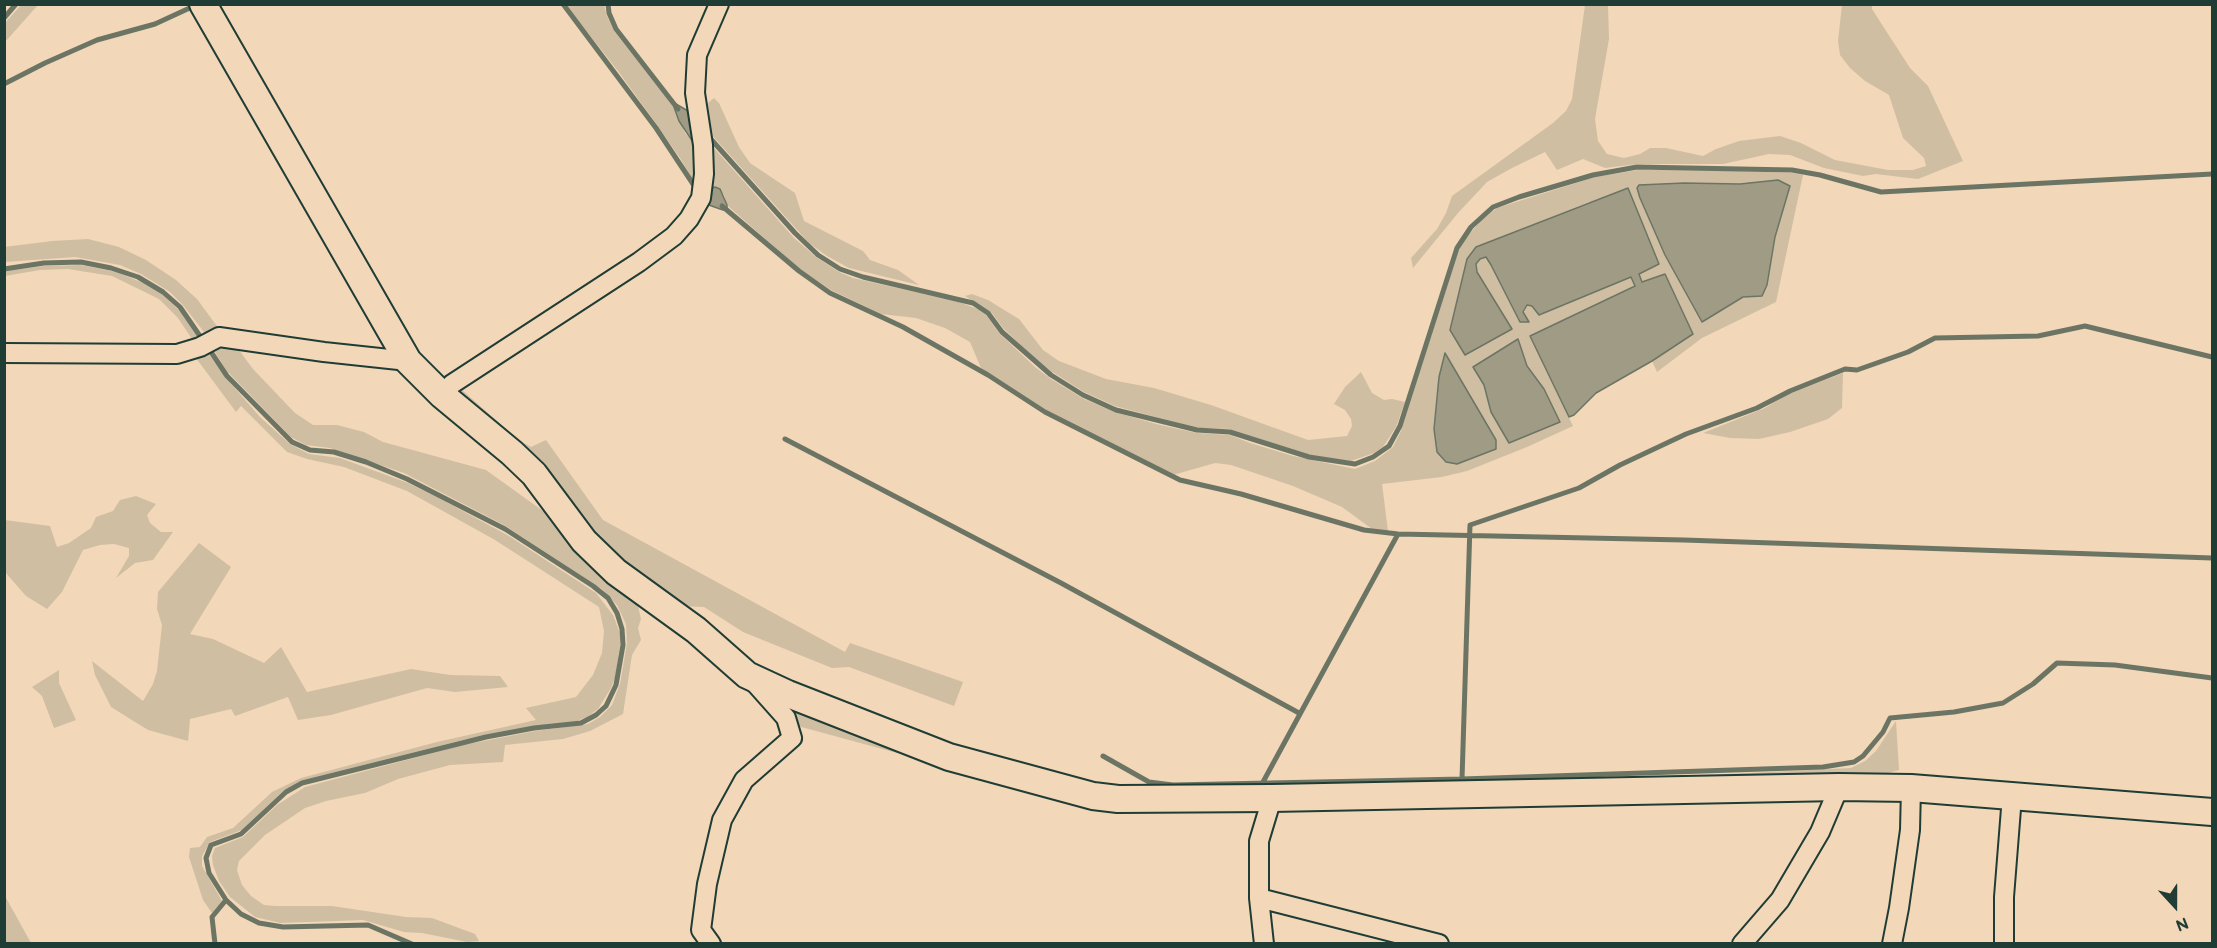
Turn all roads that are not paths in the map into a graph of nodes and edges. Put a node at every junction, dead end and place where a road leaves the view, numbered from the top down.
1 (203, 4) edge
2 (719, 4) edge
3 (4, 353) edge
4 (408, 361) junction
5 (442, 395) junction
6 (747, 675) junction
7 (1839, 787) junction
8 (1911, 788) junction
9 (2012, 796) junction
10 (1272, 798) junction
11 (2212, 812) edge
12 (1259, 898) junction
13 (711, 944) edge
14 (1264, 944) edge
15 (1439, 944) edge
16 (1742, 944) edge
17 (1892, 944) edge
18 (2004, 944) edge

1 - 4 street
2 - 5 street
3 - 4 street
4 - 5 street
5 - 6 street
6 - 10 street
6 - 13 street
7 - 8 street
7 - 10 street
7 - 16 street
8 - 9 street
8 - 17 street
9 - 11 street
9 - 18 street
10 - 12 street
12 - 14 street
12 - 15 street

